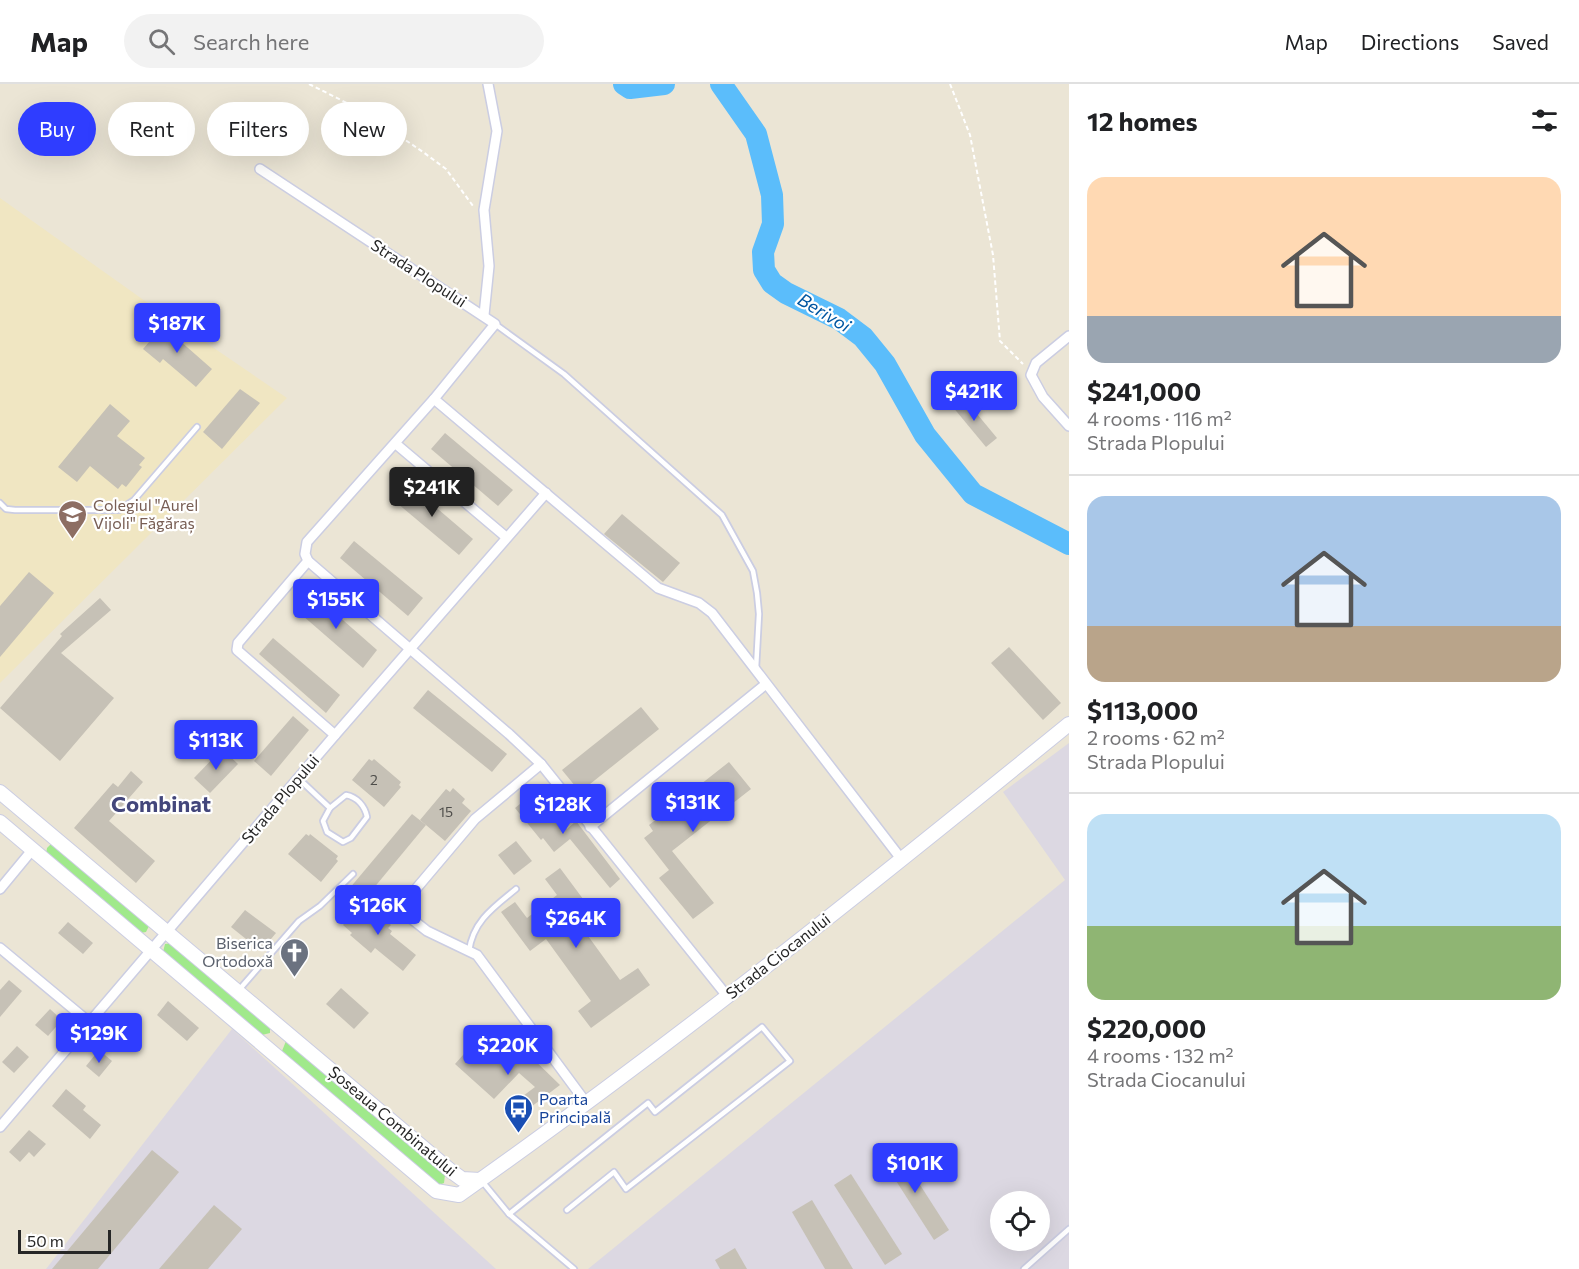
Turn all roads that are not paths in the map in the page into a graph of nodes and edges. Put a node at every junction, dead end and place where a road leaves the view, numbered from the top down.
1 (488, 84) edge
2 (260, 169) dead end
3 (484, 315) junction
4 (495, 324) junction
5 (1069, 336) edge
6 (434, 399) junction
7 (1069, 426) edge
8 (197, 427) dead end
9 (396, 444) junction
10 (546, 493) junction
11 (0, 504) edge
12 (506, 537) junction
13 (308, 561) junction
14 (409, 649) junction
15 (756, 670) junction
16 (766, 684) junction
17 (1069, 724) edge
18 (335, 735) junction
19 (541, 764) junction
20 (298, 778) junction
21 (0, 792) edge
22 (330, 808) junction
23 (0, 822) edge
24 (590, 827) junction
25 (47, 832) junction
26 (33, 849) junction
27 (902, 860) junction
28 (353, 874) dead end
29 (0, 889) edge
30 (516, 889) dead end
31 (368, 903) dead end
32 (399, 909) junction
33 (168, 932) junction
34 (0, 948) edge
35 (151, 948) junction
36 (469, 951) junction
37 (238, 991) junction
38 (727, 996) junction
39 (89, 1022) junction
40 (286, 1031) junction
41 (271, 1049) junction
42 (587, 1104) junction
43 (0, 1127) edge
44 (480, 1180) junction
45 (567, 1210) dead end
46 (509, 1214) junction
47 (1069, 1229) edge
48 (574, 1269) edge
49 (1024, 1269) edge

1 - 3 street
2 - 3 street, Strada Plopului
3 - 4 street, Strada Plopului
4 - 6 street
4 - 15 lane
5 - 7 street
6 - 9 street
6 - 10 street
8 - 11 lane
9 - 12 street
9 - 13 street
10 - 12 street, Strada Plopului
10 - 15 street
12 - 14 street, Strada Plopului
13 - 14 street
13 - 18 street
14 - 18 street, Strada Plopului
14 - 19 street
15 - 16 street
16 - 24 street
16 - 27 street
17 - 27 main road, Strada Ciocanului
18 - 20 street, Strada Plopului
19 - 24 street
19 - 32 street
20 - 22 lane
20 - 33 street, Strada Plopului
21 - 25 main road, Șoseaua Combinatului
22 - 22 lane
23 - 26 main road, Șoseaua Combinatului
24 - 38 street
25 - 26 main road
25 - 33 main road, Șoseaua Combinatului
26 - 29 street
26 - 35 main road, Șoseaua Combinatului
27 - 38 main road, Strada Ciocanului
28 - 37 lane
30 - 36 lane
31 - 32 lane
32 - 36 street
33 - 35 street, Strada Plopului
33 - 37 main road, Șoseaua Combinatului
34 - 39 street
35 - 39 street, Strada Plopului
35 - 41 main road, Șoseaua Combinatului
36 - 42 street
37 - 40 main road, Șoseaua Combinatului
38 - 42 main road, Strada Ciocanului
39 - 43 street, Strada Plopului
40 - 41 main road
40 - 44 main road, Șoseaua Combinatului
41 - 44 main road, Șoseaua Combinatului
42 - 44 main road, Strada Ciocanului
44 - 46 lane
45 - 46 lane
46 - 48 lane
47 - 49 lane

